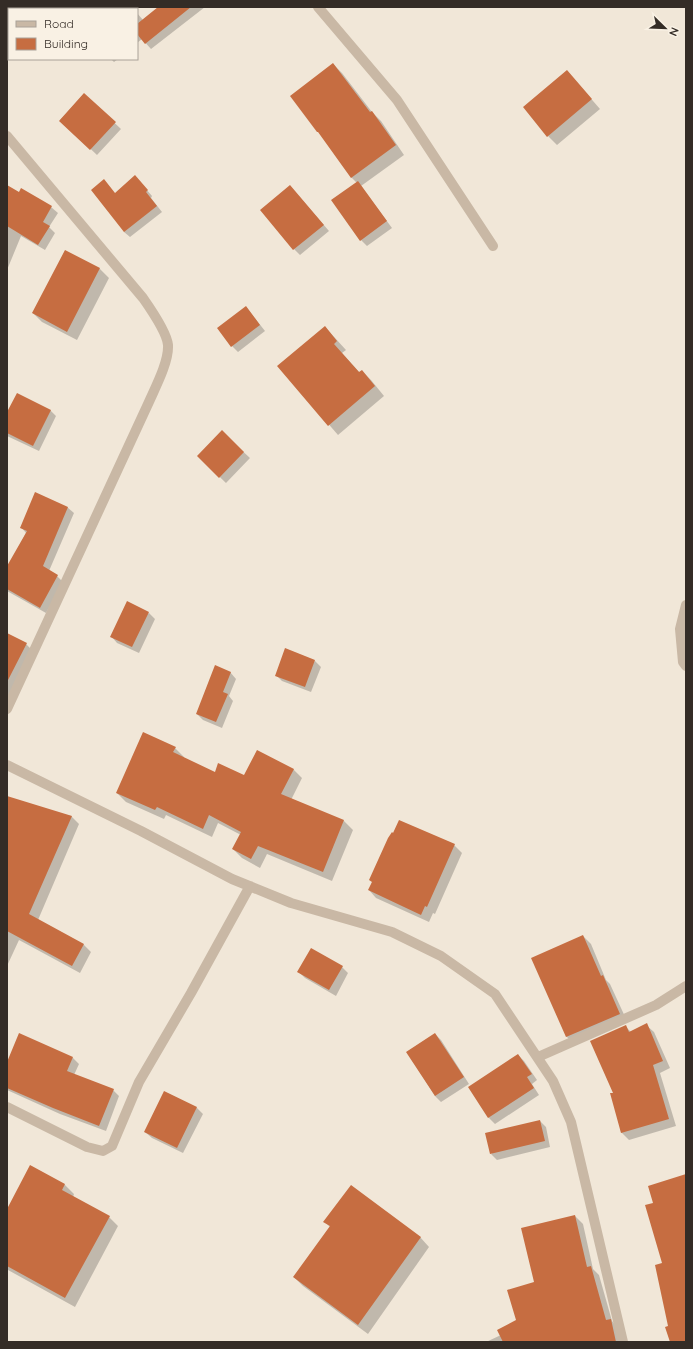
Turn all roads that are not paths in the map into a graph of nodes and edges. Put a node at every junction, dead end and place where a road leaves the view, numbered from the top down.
1 (318, 7) edge
2 (7, 136) edge
3 (493, 246) dead end
4 (686, 605) edge
5 (686, 666) edge
6 (7, 709) edge
7 (7, 764) edge
8 (250, 886) junction
9 (686, 986) edge
10 (538, 1057) junction
11 (7, 1107) edge
12 (623, 1342) edge

1 - 3 street
2 - 6 street
4 - 5 street
7 - 8 street
8 - 10 street
8 - 11 street
9 - 10 street
10 - 12 street

